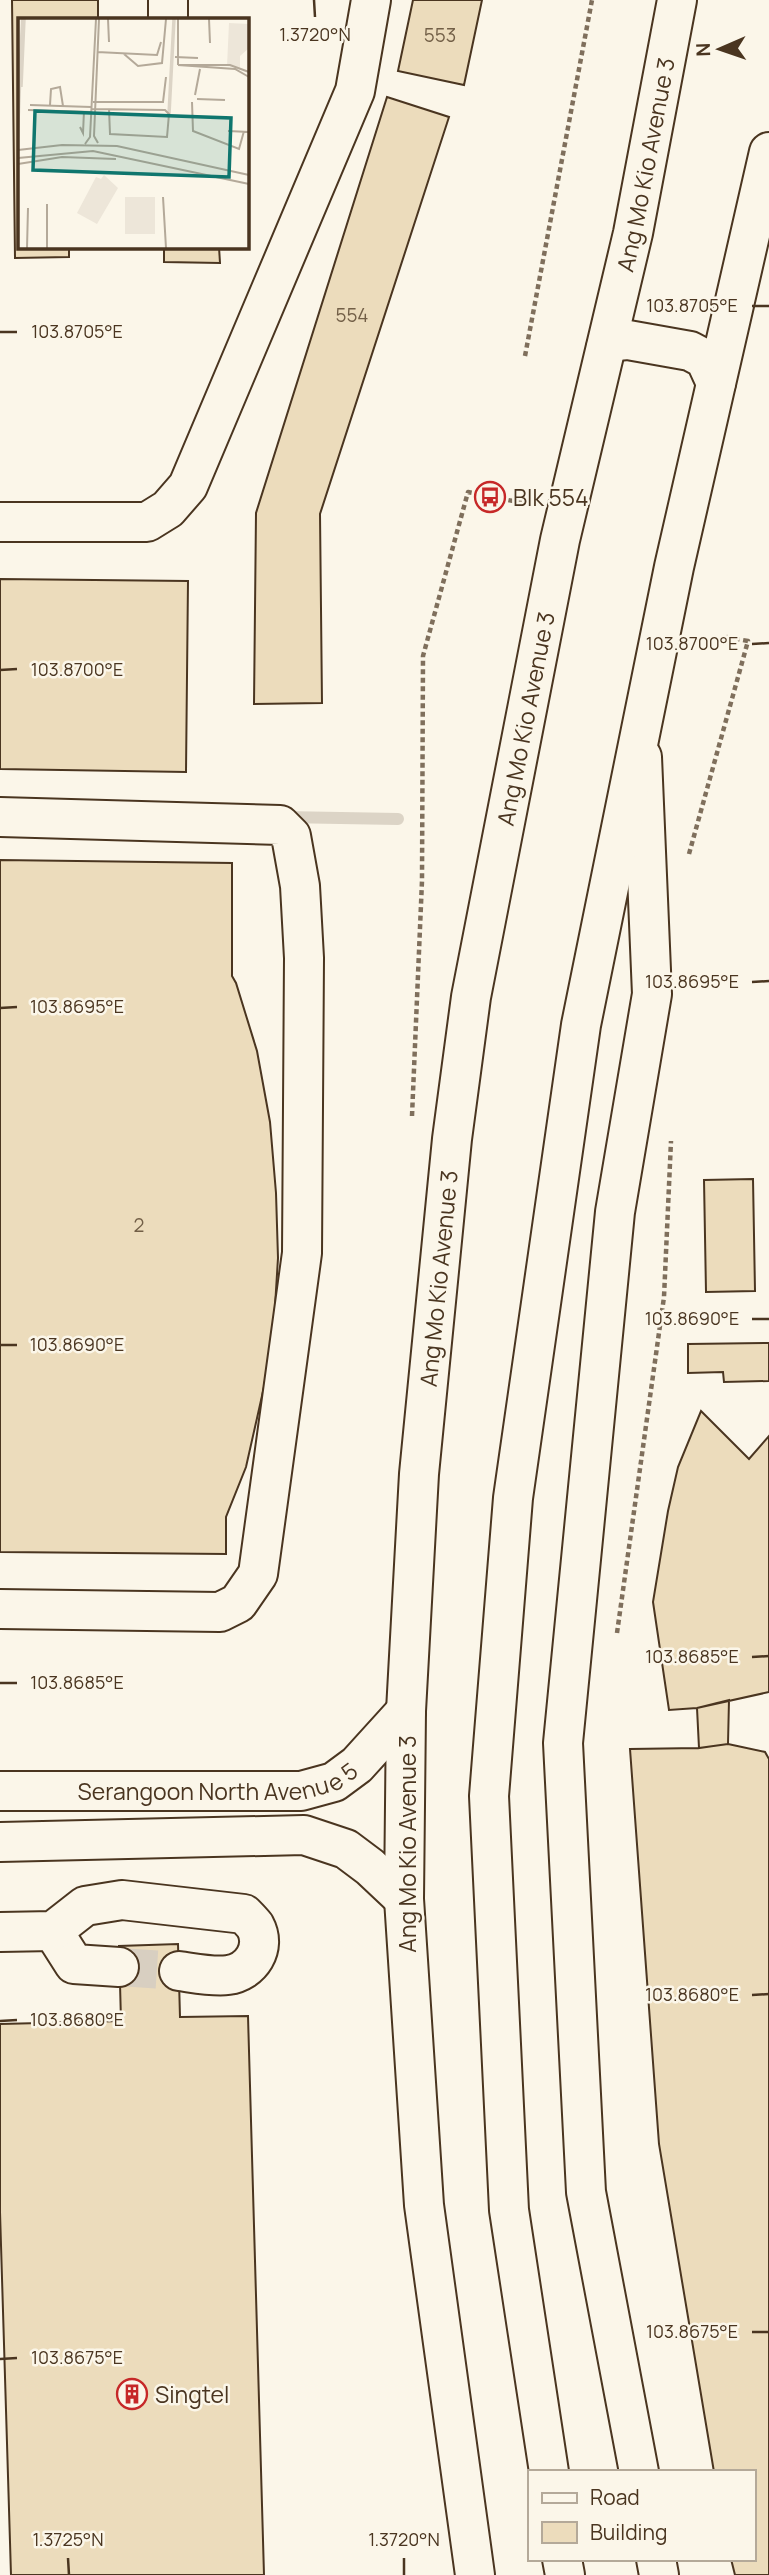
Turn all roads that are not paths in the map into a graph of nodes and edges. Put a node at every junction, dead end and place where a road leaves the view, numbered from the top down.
1 (168, 0) edge
2 (371, 0) edge
3 (677, 0) edge
4 (168, 18) edge
5 (769, 152) edge
6 (606, 348) junction
7 (716, 383) junction
8 (0, 522) edge
9 (641, 731) junction
10 (0, 817) edge
11 (0, 1608) edge
12 (406, 1711) junction
13 (0, 1791) edge
14 (0, 1842) edge
15 (404, 1899) junction
16 (53, 1931) junction
17 (0, 1932) edge
18 (119, 1967) tunnel mouth
19 (178, 1971) tunnel mouth
20 (549, 2470) edge
21 (639, 2470) edge
22 (475, 2575) edge

1 - 4 main road
2 - 8 main road
3 - 6 main road, Ang Mo Kio Avenue 3
5 - 7 main road
6 - 7 main road
6 - 12 main road, Ang Mo Kio Avenue 3
7 - 9 main road
9 - 20 main road
9 - 21 main road
10 - 11 main road
12 - 13 main road, Serangoon North Avenue 5
12 - 15 main road, Ang Mo Kio Avenue 3
14 - 15 main road
15 - 22 main road, Ang Mo Kio Avenue 3
16 - 17 main road
16 - 18 main road
16 - 19 main road

